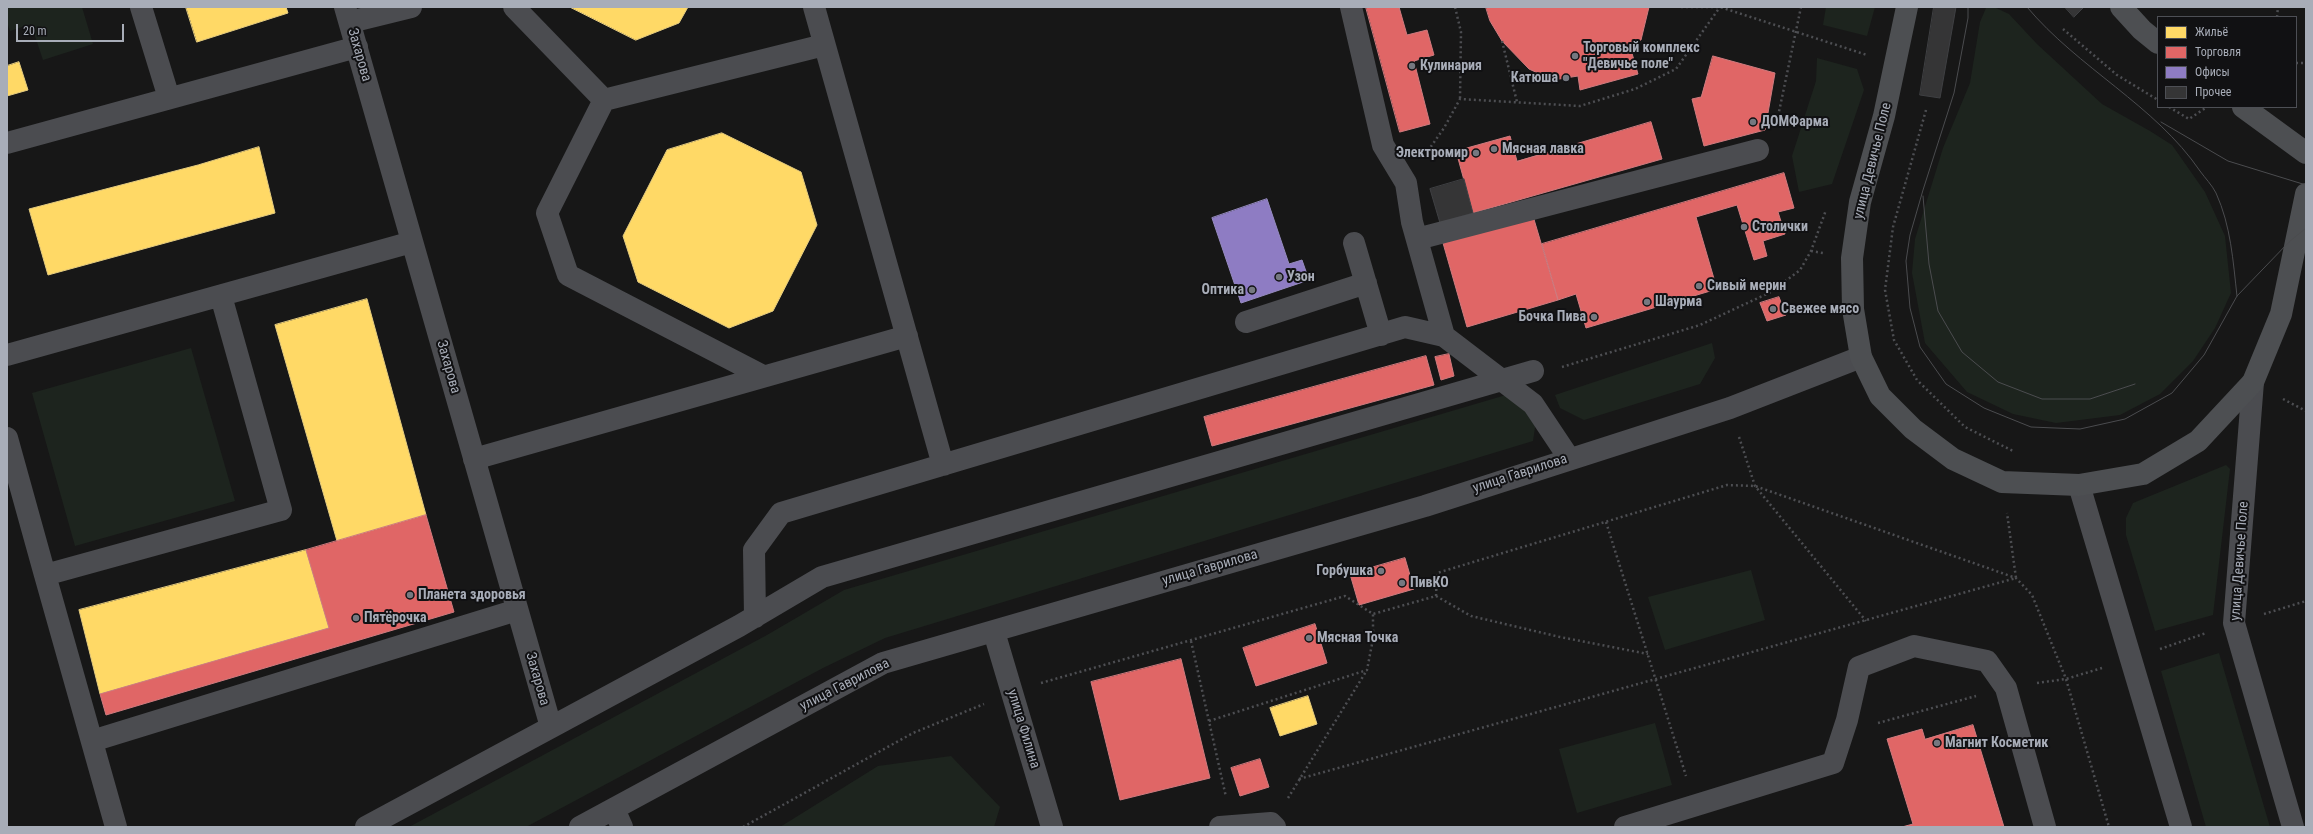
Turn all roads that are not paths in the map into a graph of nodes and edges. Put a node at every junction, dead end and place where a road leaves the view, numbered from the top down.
1 (141, 7) edge
2 (411, 7) edge
3 (514, 7) edge
4 (814, 7) edge
5 (1351, 7) edge
6 (1908, 7) edge
7 (2121, 7) edge
8 (347, 15) edge
9 (2157, 42) edge
10 (824, 45) junction
11 (356, 47) junction
12 (169, 98) junction
13 (604, 100) junction
14 (2244, 108) edge
15 (7, 143) edge
16 (1758, 150) road end
17 (2306, 153) edge
18 (2306, 194) edge
19 (1417, 239) junction
20 (412, 242) junction
21 (1354, 243) dead end
22 (1366, 283) junction
23 (221, 296) junction
24 (1246, 322) dead end
25 (1381, 335) junction
26 (907, 336) junction
27 (1444, 336) junction
28 (7, 354) edge
29 (1861, 357) junction
30 (1533, 371) road end
31 (763, 376) junction
32 (1501, 381) junction
33 (2253, 382) junction
34 (7, 438) edge
35 (1568, 458) junction
36 (474, 459) junction
37 (944, 465) junction
38 (2078, 485) junction
39 (45, 575) junction
40 (517, 610) junction
41 (755, 617) junction
42 (994, 632) junction
43 (551, 727) junction
44 (92, 741) junction
45 (618, 818) edge
46 (1273, 825) edge
47 (1226, 826) edge
48 (116, 827) edge
49 (366, 827) edge
50 (580, 827) edge
51 (1052, 827) edge
52 (1625, 827) edge
53 (2045, 827) edge
54 (2181, 827) edge
55 (2293, 827) edge

1 - 12 street
2 - 8 street
3 - 13 street
4 - 10 street
5 - 19 street
6 - 29 main road, улица Девичье Поле
7 - 9 main road
8 - 11 street, Захарова
10 - 13 street
10 - 26 street
11 - 12 street
11 - 20 street, Захарова
12 - 15 street
13 - 31 street
14 - 17 main road
16 - 19 street
18 - 33 main road, улица Девичье Поле
19 - 27 street
20 - 23 street
20 - 36 street, Захарова
21 - 22 street
22 - 24 street
22 - 25 street
23 - 28 street
23 - 39 street
25 - 27 street
25 - 37 street
26 - 31 street
26 - 37 street
27 - 32 street
29 - 35 street, улица Гаврилова
29 - 38 main road, улица Девичье Поле
30 - 32 street
31 - 36 street
32 - 35 street
32 - 41 street
33 - 38 main road, улица Девичье Поле
33 - 55 street, улица Девичье Поле
34 - 39 street
35 - 42 street, улица Гаврилова
36 - 40 street, Захарова
37 - 41 street
38 - 54 street
39 - 44 street
40 - 43 street, Захарова
40 - 44 street
41 - 43 street
42 - 45 street, улица Гаврилова
42 - 51 street, улица Филина
43 - 49 street
44 - 48 street
45 - 50 street, улица Гаврилова
46 - 47 street
52 - 53 street

